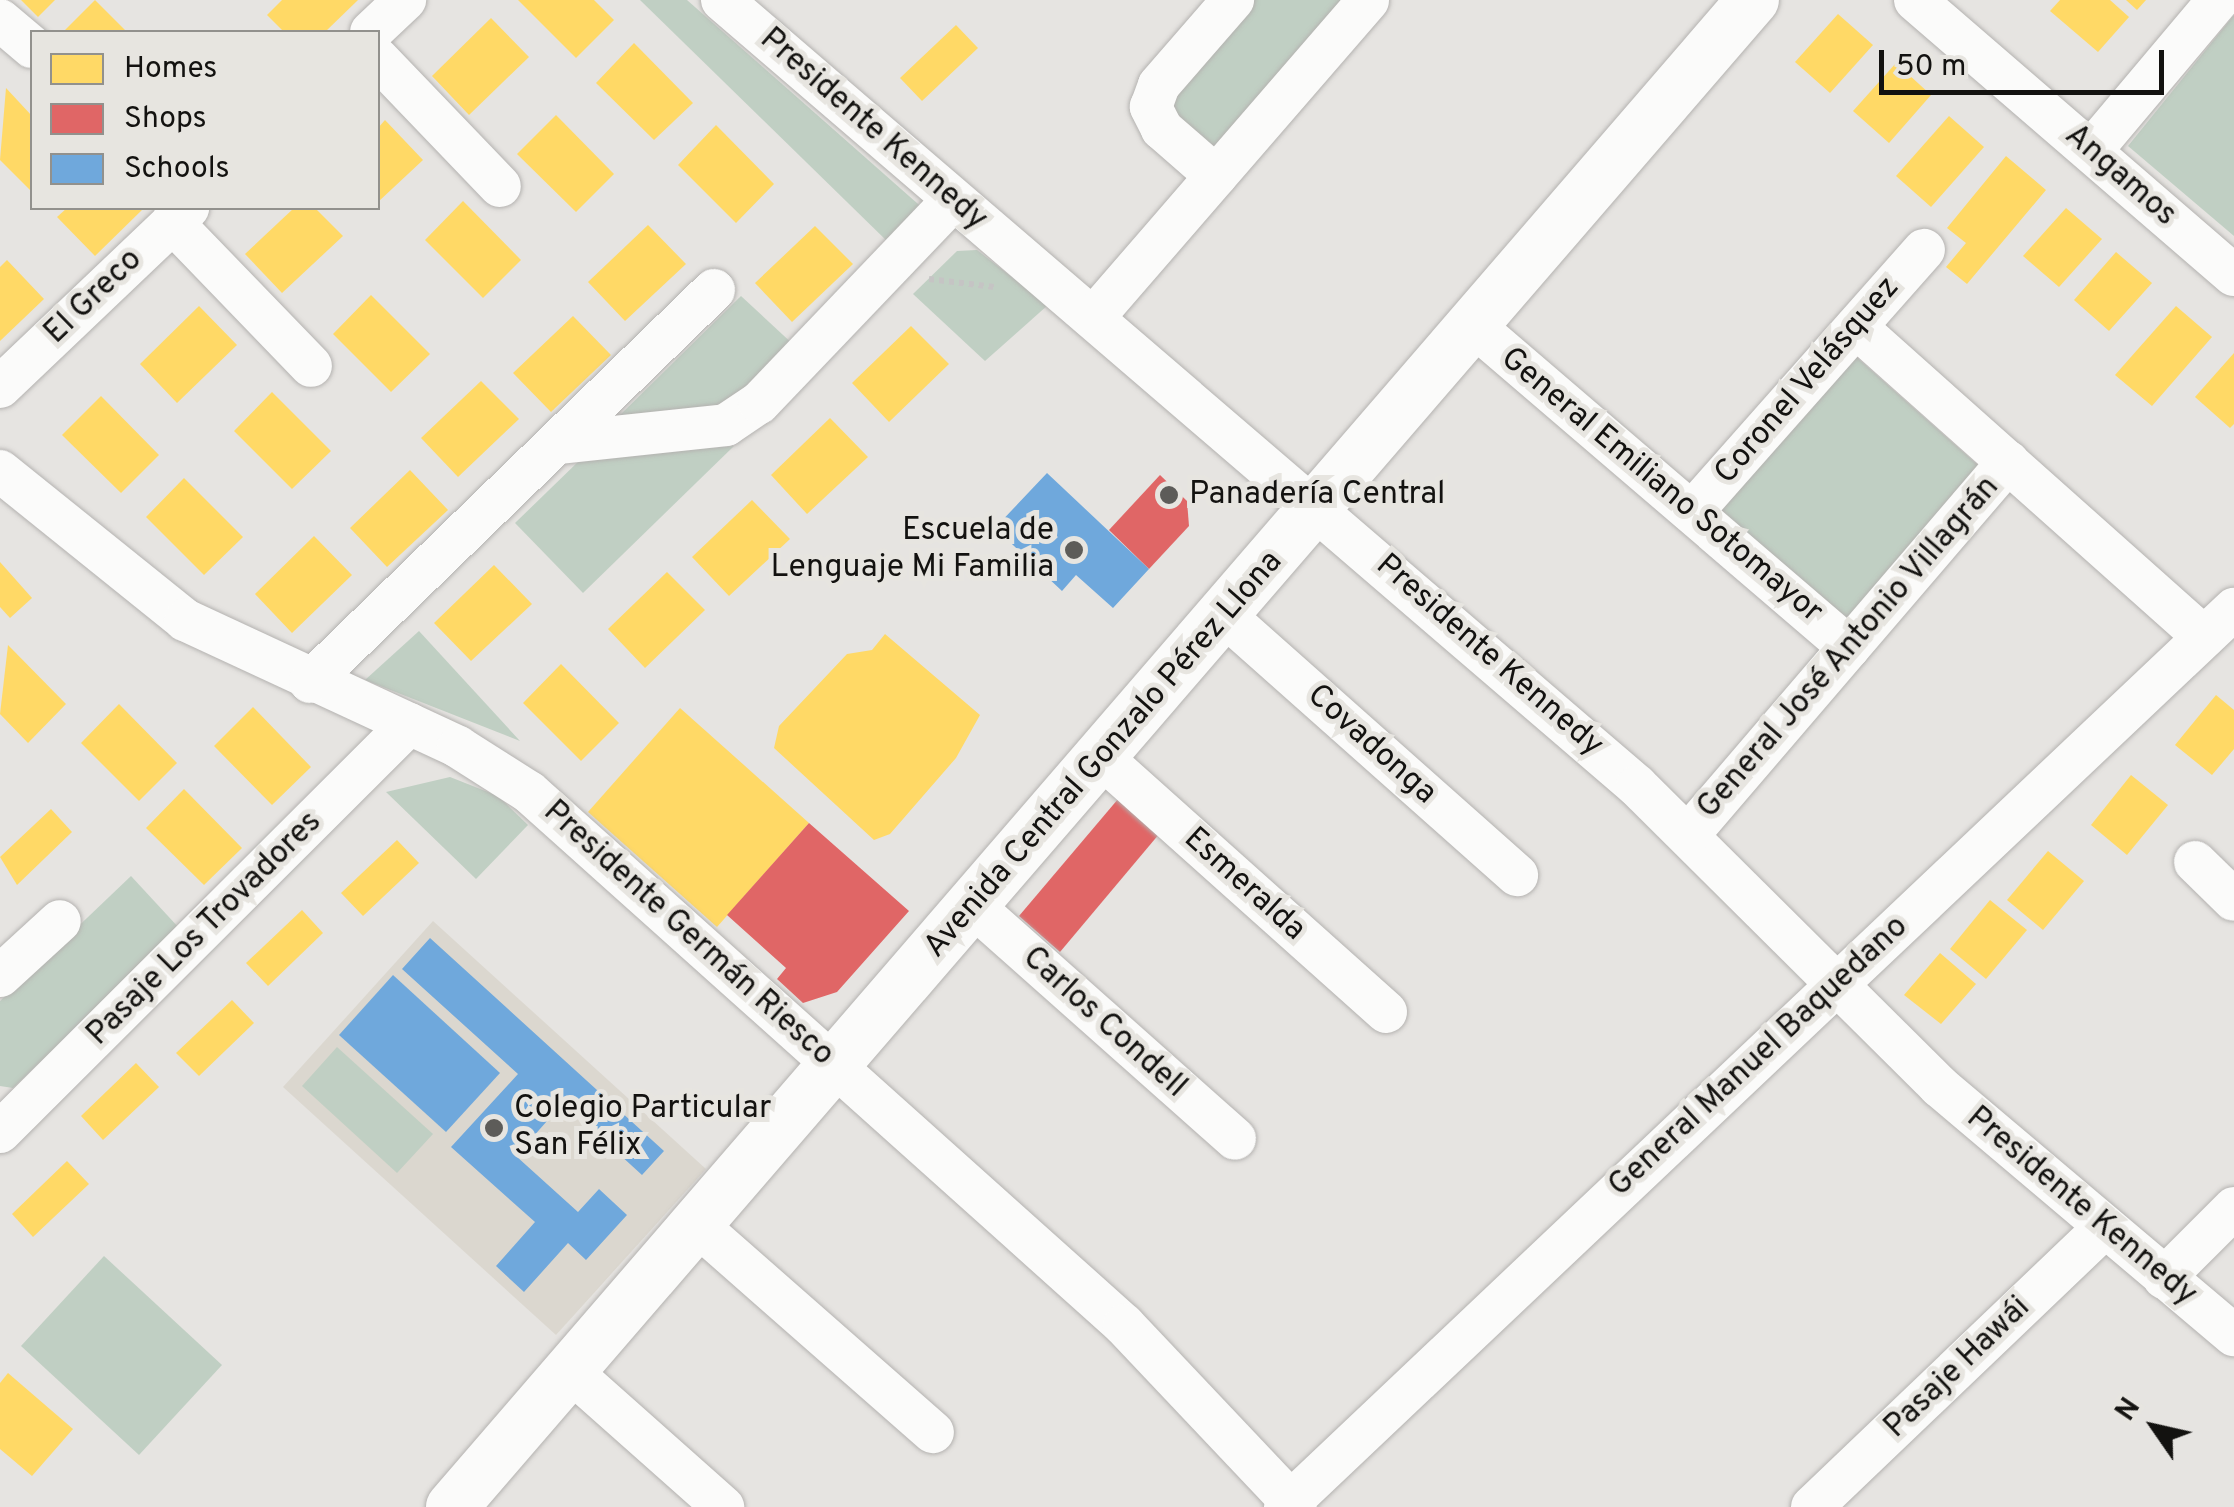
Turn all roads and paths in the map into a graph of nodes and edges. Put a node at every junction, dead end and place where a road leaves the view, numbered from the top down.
1 (405, 0) edge
2 (722, 0) edge
3 (1233, 0) edge
4 (1368, 0) edge
5 (1753, 0) edge
6 (1915, 0) edge
7 (2218, 0) edge
8 (0, 20) edge
9 (373, 30) edge
10 (30, 44) edge
11 (380, 61) edge
12 (2091, 151) junction
13 (1216, 176) junction
14 (500, 186) dead end
15 (953, 200) junction
16 (180, 215) edge
17 (1924, 250) dead end
18 (1030, 265) junction
19 (894, 268) junction
20 (2234, 275) edge
21 (714, 290) dead end
22 (1094, 318) junction
23 (1474, 326) junction
24 (1856, 327) junction
25 (311, 366) dead end
26 (0, 387) edge
27 (558, 442) junction
28 (2008, 462) junction
29 (0, 471) edge
30 (1316, 508) junction
31 (1692, 512) junction
32 (1224, 615) junction
33 (2219, 623) edge
34 (1850, 646) junction
35 (310, 682) junction
36 (409, 724) junction
37 (1102, 758) junction
38 (1690, 833) junction
39 (2195, 862) dead end
40 (1517, 875) dead end
41 (2234, 900) edge
42 (974, 907) junction
43 (60, 921) dead end
44 (0, 976) edge
45 (1836, 985) junction
46 (1386, 1012) dead end
47 (836, 1067) junction
48 (8, 1118) edge
49 (1235, 1139) dead end
50 (2234, 1208) edge
51 (697, 1225) junction
52 (2104, 1228) junction
53 (2178, 1264) junction
54 (2234, 1335) edge
55 (570, 1372) junction
56 (932, 1432) dead end
57 (1290, 1505) edge
58 (452, 1507) edge
59 (722, 1507) edge
60 (1812, 1507) edge

1 - 9 street
2 - 15 street, Presidente Kennedy
3 - 13 street
4 - 13 street
5 - 23 street, Avenida Central Gonzalo Pérez Llona
6 - 12 street, Angamos
7 - 12 street
8 - 10 street
11 - 14 street
12 - 20 street, Angamos
13 - 22 street
15 - 18 street, Presidente Kennedy
15 - 19 street
16 - 25 street
16 - 26 street, El Greco
17 - 24 street, Coronel Velásquez
18 - 19 path
18 - 22 street, Presidente Kennedy
19 - 27 street
21 - 27 street
22 - 30 street, Presidente Kennedy
23 - 30 street, Avenida Central Gonzalo Pérez Llona
23 - 31 street, General Emiliano Sotomayor
24 - 28 street
24 - 31 street, Coronel Velásquez
27 - 35 street
28 - 33 street
28 - 34 street, General José Antonio Villagrán
29 - 35 street, Presidente Germán Riesco
30 - 32 street, Avenida Central Gonzalo Pérez Llona
30 - 38 street, Presidente Kennedy
31 - 34 street, General Emiliano Sotomayor
32 - 37 street, Avenida Central Gonzalo Pérez Llona
32 - 40 street, Covadonga
33 - 45 street, General Manuel Baquedano
34 - 38 street, General José Antonio Villagrán
35 - 36 street, Presidente Germán Riesco
36 - 47 street, Presidente Germán Riesco
36 - 48 street, Pasaje Los Trovadores
37 - 42 street, Avenida Central Gonzalo Pérez Llona
37 - 46 street, Esmeralda
38 - 45 street, Presidente Kennedy
39 - 41 street
42 - 47 street, Avenida Central Gonzalo Pérez Llona
42 - 49 street, Carlos Condell
43 - 44 street
45 - 52 street, Presidente Kennedy
45 - 57 street, General Manuel Baquedano
47 - 51 street, Avenida Central Gonzalo Pérez Llona
47 - 57 street, Presidente Germán Riesco
50 - 53 street
51 - 55 street, Avenida Central Gonzalo Pérez Llona
51 - 56 street
52 - 53 street, Presidente Kennedy
52 - 60 street, Pasaje Hawái
53 - 54 street, Presidente Kennedy
55 - 58 street, Avenida Central Gonzalo Pérez Llona
55 - 59 street

